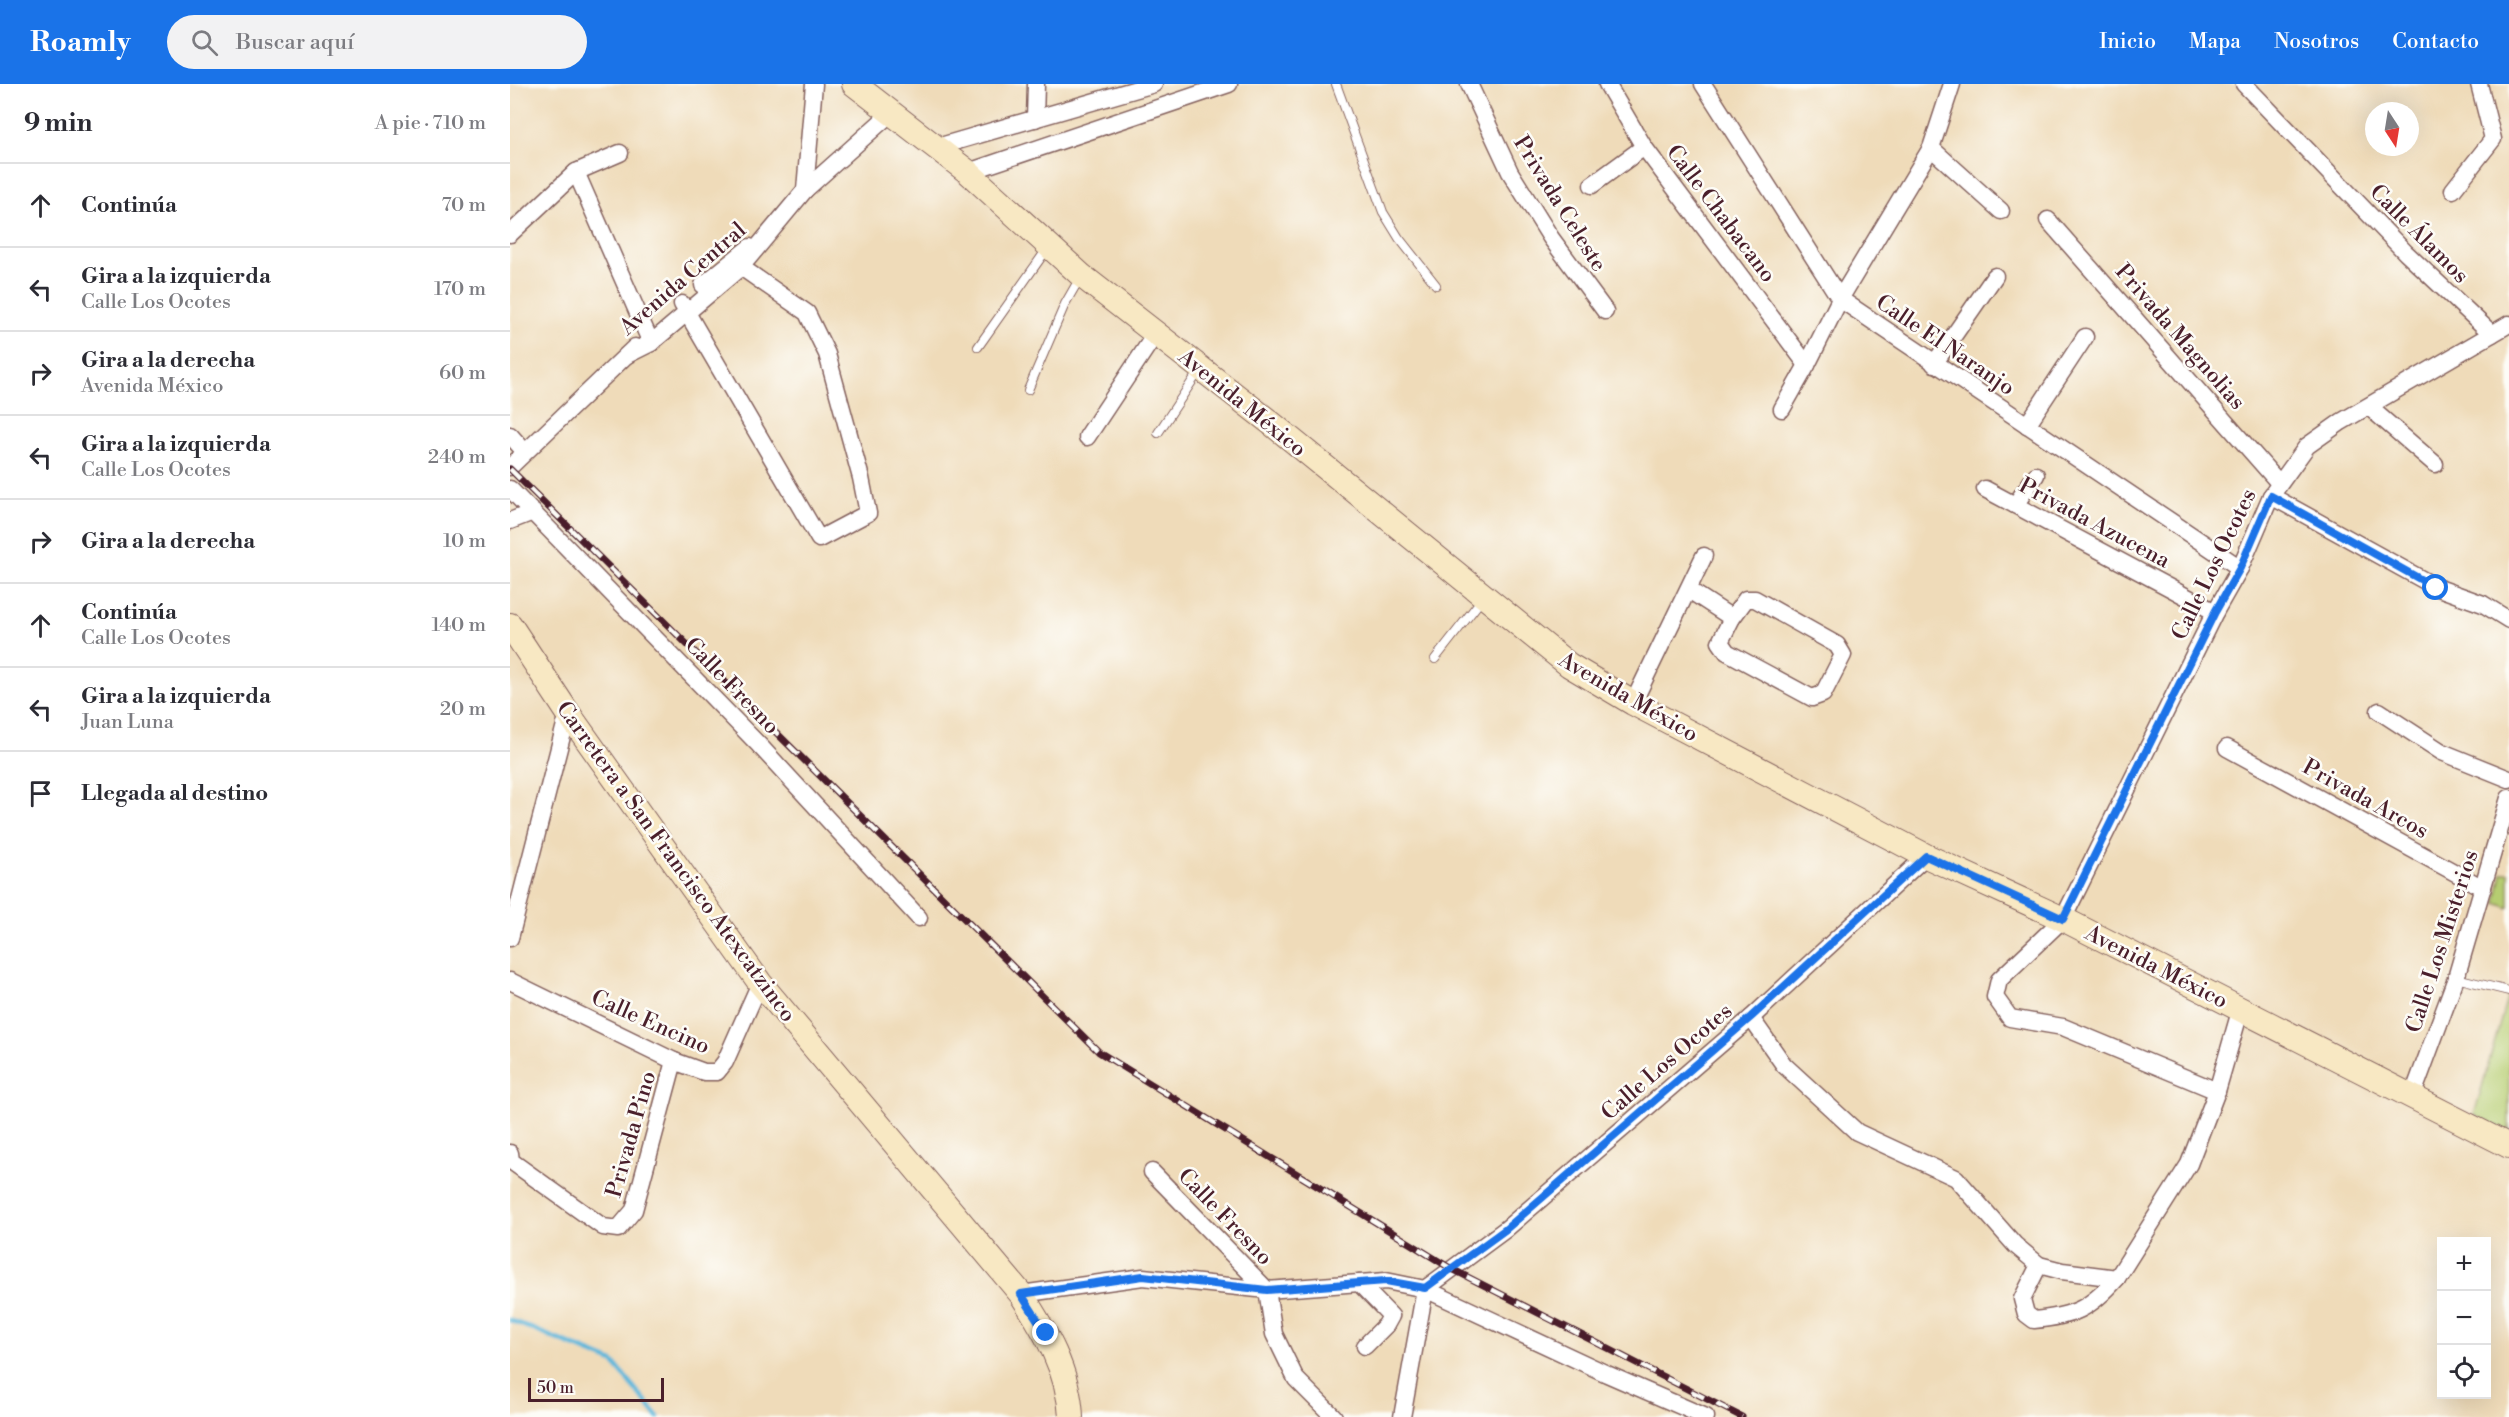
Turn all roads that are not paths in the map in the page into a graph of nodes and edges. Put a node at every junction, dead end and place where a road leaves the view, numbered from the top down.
1 (814, 84) edge
2 (854, 84) edge
3 (1036, 84) edge
4 (1154, 84) edge
5 (1177, 84) edge
6 (1229, 84) edge
7 (1336, 84) edge
8 (1469, 84) edge
9 (1607, 84) edge
10 (1703, 84) edge
11 (1952, 84) edge
12 (2244, 84) edge
13 (2479, 84) edge
14 (881, 99) edge
15 (1178, 102) junction
16 (1035, 119) junction
17 (937, 147) junction
18 (1644, 147) junction
19 (1931, 148) junction
20 (620, 153) dead end
21 (576, 172) junction
22 (968, 172) junction
23 (1592, 185) dead end
24 (805, 190) junction
25 (2452, 190) dead end
26 (2001, 211) dead end
27 (2048, 220) dead end
28 (510, 234) edge
29 (766, 235) junction
30 (1050, 246) junction
31 (741, 267) junction
32 (1082, 276) junction
33 (1995, 276) dead end
34 (1437, 285) dead end
35 (1840, 299) junction
36 (685, 309) junction
37 (1605, 311) dead end
38 (2509, 324) edge
39 (1156, 333) junction
40 (2492, 334) junction
41 (2085, 338) dead end
42 (649, 339) junction
43 (978, 347) dead end
44 (1934, 364) junction
45 (1807, 365) junction
46 (1200, 368) junction
47 (1028, 390) dead end
48 (2369, 407) junction
49 (1782, 409) dead end
50 (2027, 425) junction
51 (1158, 433) dead end
52 (510, 435) edge
53 (1087, 437) dead end
54 (525, 452) junction
55 (2435, 464) dead end
56 (510, 467) edge
57 (2036, 475) dead end
58 (510, 489) edge
59 (1985, 489) dead end
60 (2275, 489) junction
61 (2014, 505) junction
62 (533, 512) junction
63 (510, 521) edge
64 (1704, 556) dead end
65 (2240, 568) junction
66 (1689, 590) junction
67 (1485, 596) junction
68 (2215, 612) junction
69 (1732, 618) junction
70 (2509, 620) edge
71 (510, 625) edge
72 (1435, 659) dead end
73 (1633, 703) junction
74 (2379, 711) dead end
75 (568, 713) junction
76 (2227, 748) dead end
77 (2509, 779) edge
78 (2509, 798) edge
79 (1926, 856) junction
80 (2483, 888) junction
81 (919, 918) dead end
82 (2063, 919) junction
83 (510, 938) edge
84 (2456, 978) junction
85 (510, 981) edge
86 (760, 983) junction
87 (2509, 991) edge
88 (2241, 1008) junction
89 (1751, 1017) junction
90 (674, 1061) junction
91 (2217, 1091) junction
92 (2412, 1097) junction
93 (2509, 1146) edge
94 (511, 1157) edge
95 (1152, 1172) dead end
96 (2039, 1265) junction
97 (2117, 1278) junction
98 (1359, 1283) junction
99 (1425, 1288) junction
100 (1267, 1290) junction
101 (1021, 1294) junction
102 (1365, 1346) dead end
103 (1071, 1417) edge
104 (1334, 1417) edge
105 (1401, 1417) edge
106 (1706, 1417) edge

1 - 24 street
2 - 14 main road, Avenida México
3 - 16 street
4 - 16 street
5 - 15 street
6 - 15 street
7 - 34 lane
8 - 37 street, Privada Celeste
9 - 18 street, Calle Chabacano
10 - 35 street, Calle El Naranjo
11 - 19 street
12 - 40 street, Calle Álamos
13 - 25 street
14 - 17 main road, Avenida México
14 - 24 street, Avenida Central
15 - 22 street
16 - 17 street
17 - 22 main road, Avenida México
18 - 23 street
18 - 45 street, Calle Chabacano
19 - 26 street
19 - 35 street
20 - 21 street
21 - 28 street
21 - 42 street
22 - 30 main road, Avenida México
24 - 29 street, Avenida Central
27 - 60 street, Privada Magnolias
29 - 31 street, Avenida Central
29 - 36 street, Avenida Central
30 - 32 main road, Avenida México
30 - 43 lane
31 - 36 street, Avenida Central
31 - 36 street
32 - 39 main road, Avenida México
32 - 47 lane
33 - 44 street
35 - 44 street, Calle El Naranjo
35 - 45 street
36 - 42 street, Avenida Central
38 - 40 street, Calle Los Ocotes
39 - 46 main road, Avenida México
39 - 53 street
40 - 48 street, Calle Los Ocotes
41 - 50 street
42 - 54 street, Avenida Central
44 - 50 street, Calle El Naranjo
45 - 49 street
46 - 51 lane
46 - 67 main road, Avenida México
48 - 55 street
48 - 60 street, Calle Los Ocotes
50 - 65 street, Calle El Naranjo
52 - 54 street
54 - 56 street, Avenida Central
57 - 61 street
58 - 62 street, Calle Fresno
59 - 61 street, Privada Azucena
60 - 65 street, Calle Los Ocotes
60 - 70 street, Privada Magnolias
61 - 68 street, Privada Azucena
62 - 63 street
62 - 81 street, Calle Fresno
64 - 66 street
65 - 68 street, Calle Los Ocotes
66 - 69 street
66 - 73 street
67 - 72 lane
67 - 73 main road, Avenida México
68 - 82 street, Calle Los Ocotes
69 - 69 street
71 - 75 main road, Carretera a San Francisco Atexcatzinco
73 - 79 main road, Avenida México
74 - 77 street
75 - 83 street
75 - 86 main road, Carretera a San Francisco Atexcatzinco
76 - 80 street, Privada Arcos
78 - 80 street, Calle Los Misterios
79 - 82 main road, Avenida México
79 - 89 street, Calle Los Ocotes
80 - 84 street, Calle Los Misterios
82 - 88 main road, Avenida México
82 - 91 street
84 - 87 lane
84 - 92 street, Calle Los Misterios
85 - 90 street, Calle Encino
86 - 90 street, Calle Encino
86 - 101 main road, Carretera a San Francisco Atexcatzinco
88 - 91 street
88 - 92 main road, Avenida México
89 - 96 street
89 - 99 street, Calle Los Ocotes
90 - 94 street, Privada Pino
91 - 97 street
92 - 93 main road, Avenida México
95 - 100 street, Calle Fresno
96 - 97 street
96 - 97 street
98 - 99 street
98 - 100 street
98 - 102 street
99 - 105 street
99 - 106 street
100 - 101 street
100 - 104 street
101 - 103 main road, Carretera a San Francisco Atexcatzinco

